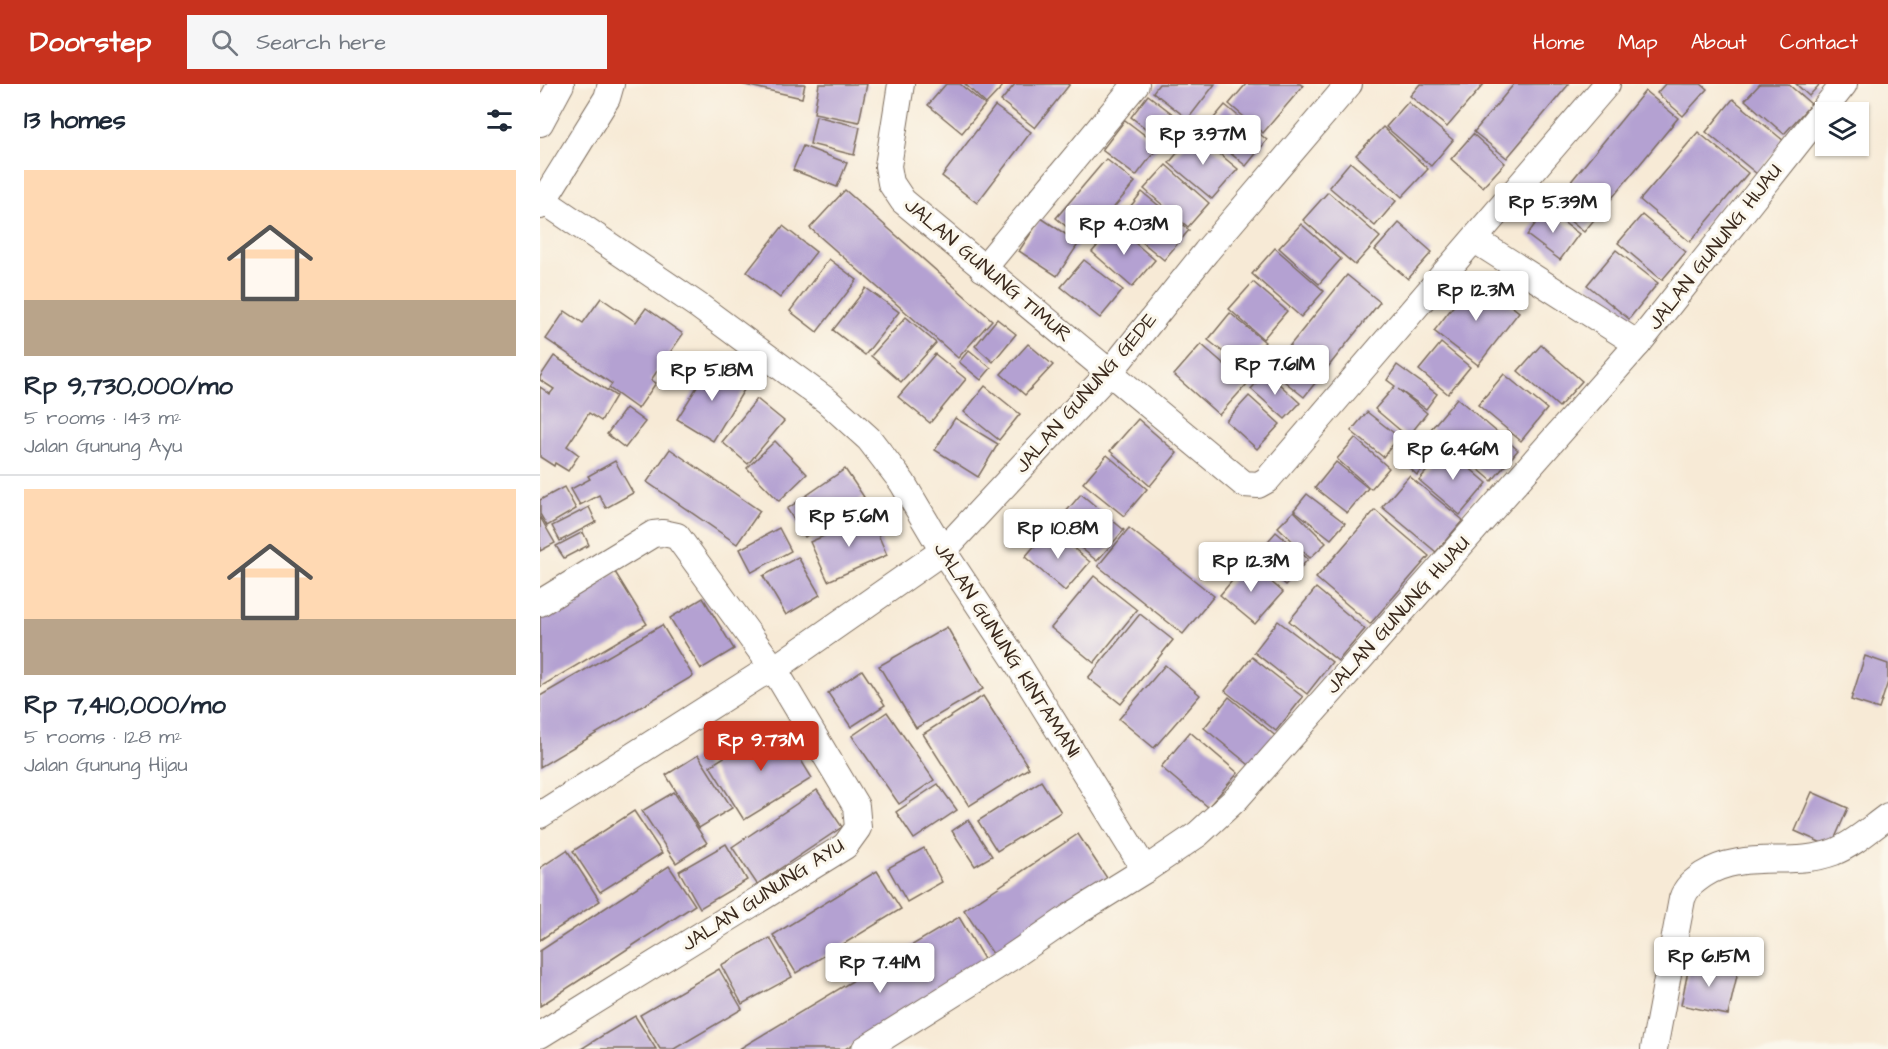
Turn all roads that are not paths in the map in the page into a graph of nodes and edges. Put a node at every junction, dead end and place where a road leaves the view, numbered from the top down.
1 (561, 84) edge
2 (611, 84) edge
3 (901, 84) edge
4 (1136, 84) edge
5 (1349, 84) edge
6 (1607, 84) edge
7 (1844, 84) edge
8 (540, 123) edge
9 (542, 203) edge
10 (1475, 240) junction
11 (983, 269) junction
12 (1638, 344) junction
13 (1110, 372) junction
14 (943, 551) junction
15 (540, 603) edge
16 (774, 669) junction
17 (540, 815) edge
18 (1888, 816) edge
19 (1145, 870) junction
20 (540, 1035) edge
21 (865, 1049) edge
22 (1654, 1049) edge

1 - 8 street
2 - 9 street
3 - 11 street, JALAN GUNUNG TIMUR
4 - 11 street
5 - 13 street, JALAN GUNUNG GEDE
6 - 10 street
7 - 12 street, JALAN GUNUNG HIJAU
9 - 14 street, JALAN GUNUNG KINTAMANI
10 - 12 street
10 - 13 street, JALAN GUNUNG TIMUR
11 - 13 street, JALAN GUNUNG TIMUR
12 - 19 street, JALAN GUNUNG HIJAU
13 - 14 street, JALAN GUNUNG GEDE
14 - 16 street, JALAN GUNUNG GEDE
14 - 19 street, JALAN GUNUNG KINTAMANI
15 - 16 street, JALAN GUNUNG AYU
16 - 17 street, JALAN GUNUNG GEDE
16 - 20 street, JALAN GUNUNG AYU
18 - 22 street
19 - 21 street, JALAN GUNUNG HIJAU

